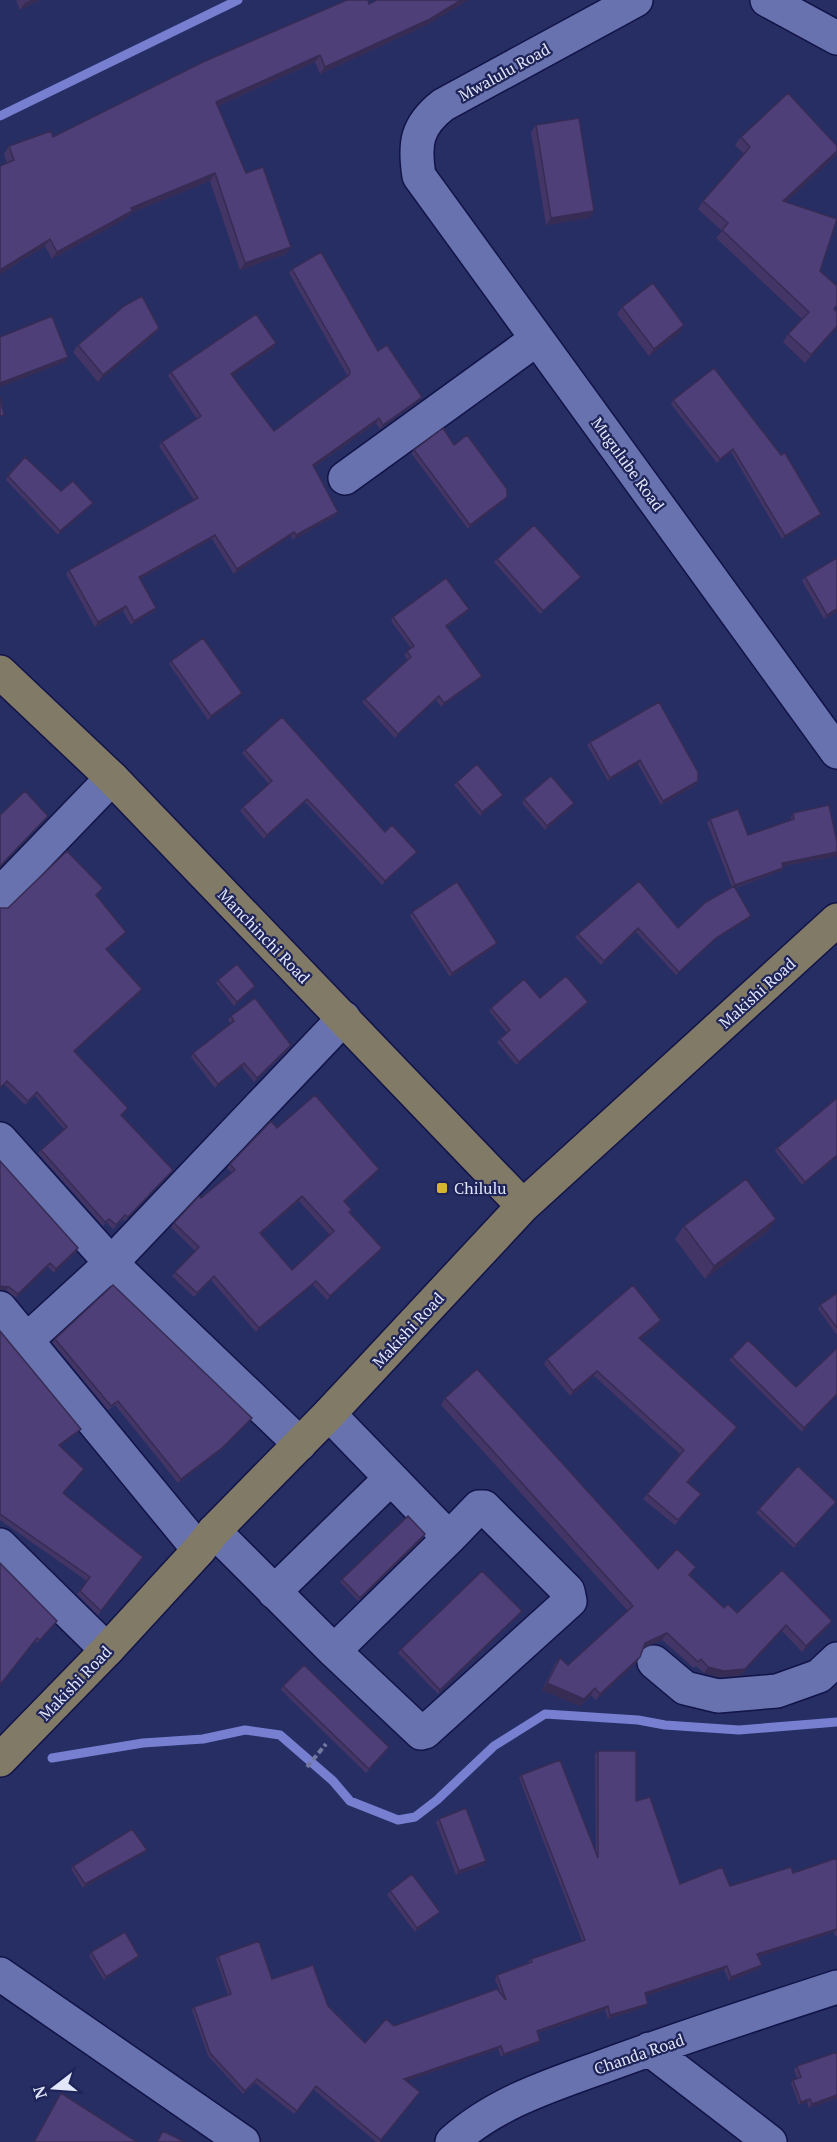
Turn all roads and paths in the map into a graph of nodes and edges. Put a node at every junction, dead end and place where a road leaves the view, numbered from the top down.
1 (636, 0) edge
2 (767, 0) edge
3 (837, 38) edge
4 (419, 176) joint
5 (537, 339) junction
6 (345, 478) dead end
7 (0, 672) edge
8 (837, 752) edge
9 (112, 778) junction
10 (0, 894) edge
11 (837, 920) edge
12 (344, 1018) junction
13 (0, 1139) edge
14 (523, 1206) junction
15 (111, 1263) junction
16 (0, 1308) edge
17 (28, 1339) junction
18 (329, 1414) junction
19 (300, 1444) junction
20 (391, 1478) junction
21 (449, 1538) junction
22 (206, 1540) junction
23 (0, 1545) edge
24 (274, 1592) junction
25 (107, 1650) junction
26 (334, 1652) junction
27 (837, 1659) edge
28 (654, 1662) dead end
29 (326, 1744) dead end
30 (0, 1760) edge
31 (306, 1767) dead end
32 (0, 1974) edge
33 (837, 1987) edge
34 (649, 2049) junction
35 (243, 2142) edge
36 (452, 2142) edge
37 (770, 2142) edge

1 - 4 street, Mwalulu Road
2 - 3 street
4 - 5 street, Mugulube Road
5 - 6 street
5 - 8 street, Mugulube Road
7 - 9 main road, Manchinchi Road
9 - 10 street
9 - 12 main road, Manchinchi Road
11 - 14 main road, Makishi Road
12 - 14 main road, Manchinchi Road
12 - 15 street
13 - 15 street
14 - 18 main road, Makishi Road
15 - 17 street
15 - 19 street
16 - 17 street
17 - 22 street
18 - 19 main road, Makishi Road
18 - 20 street
19 - 22 main road, Makishi Road
20 - 21 street
20 - 24 street
21 - 26 street
21 - 26 street
22 - 24 street
22 - 25 main road, Makishi Road
23 - 25 street
24 - 26 street
25 - 30 main road, Makishi Road
27 - 28 street
29 - 31 path
32 - 35 street
33 - 34 street, Chanda Road
34 - 36 street, Chanda Road
34 - 37 street

